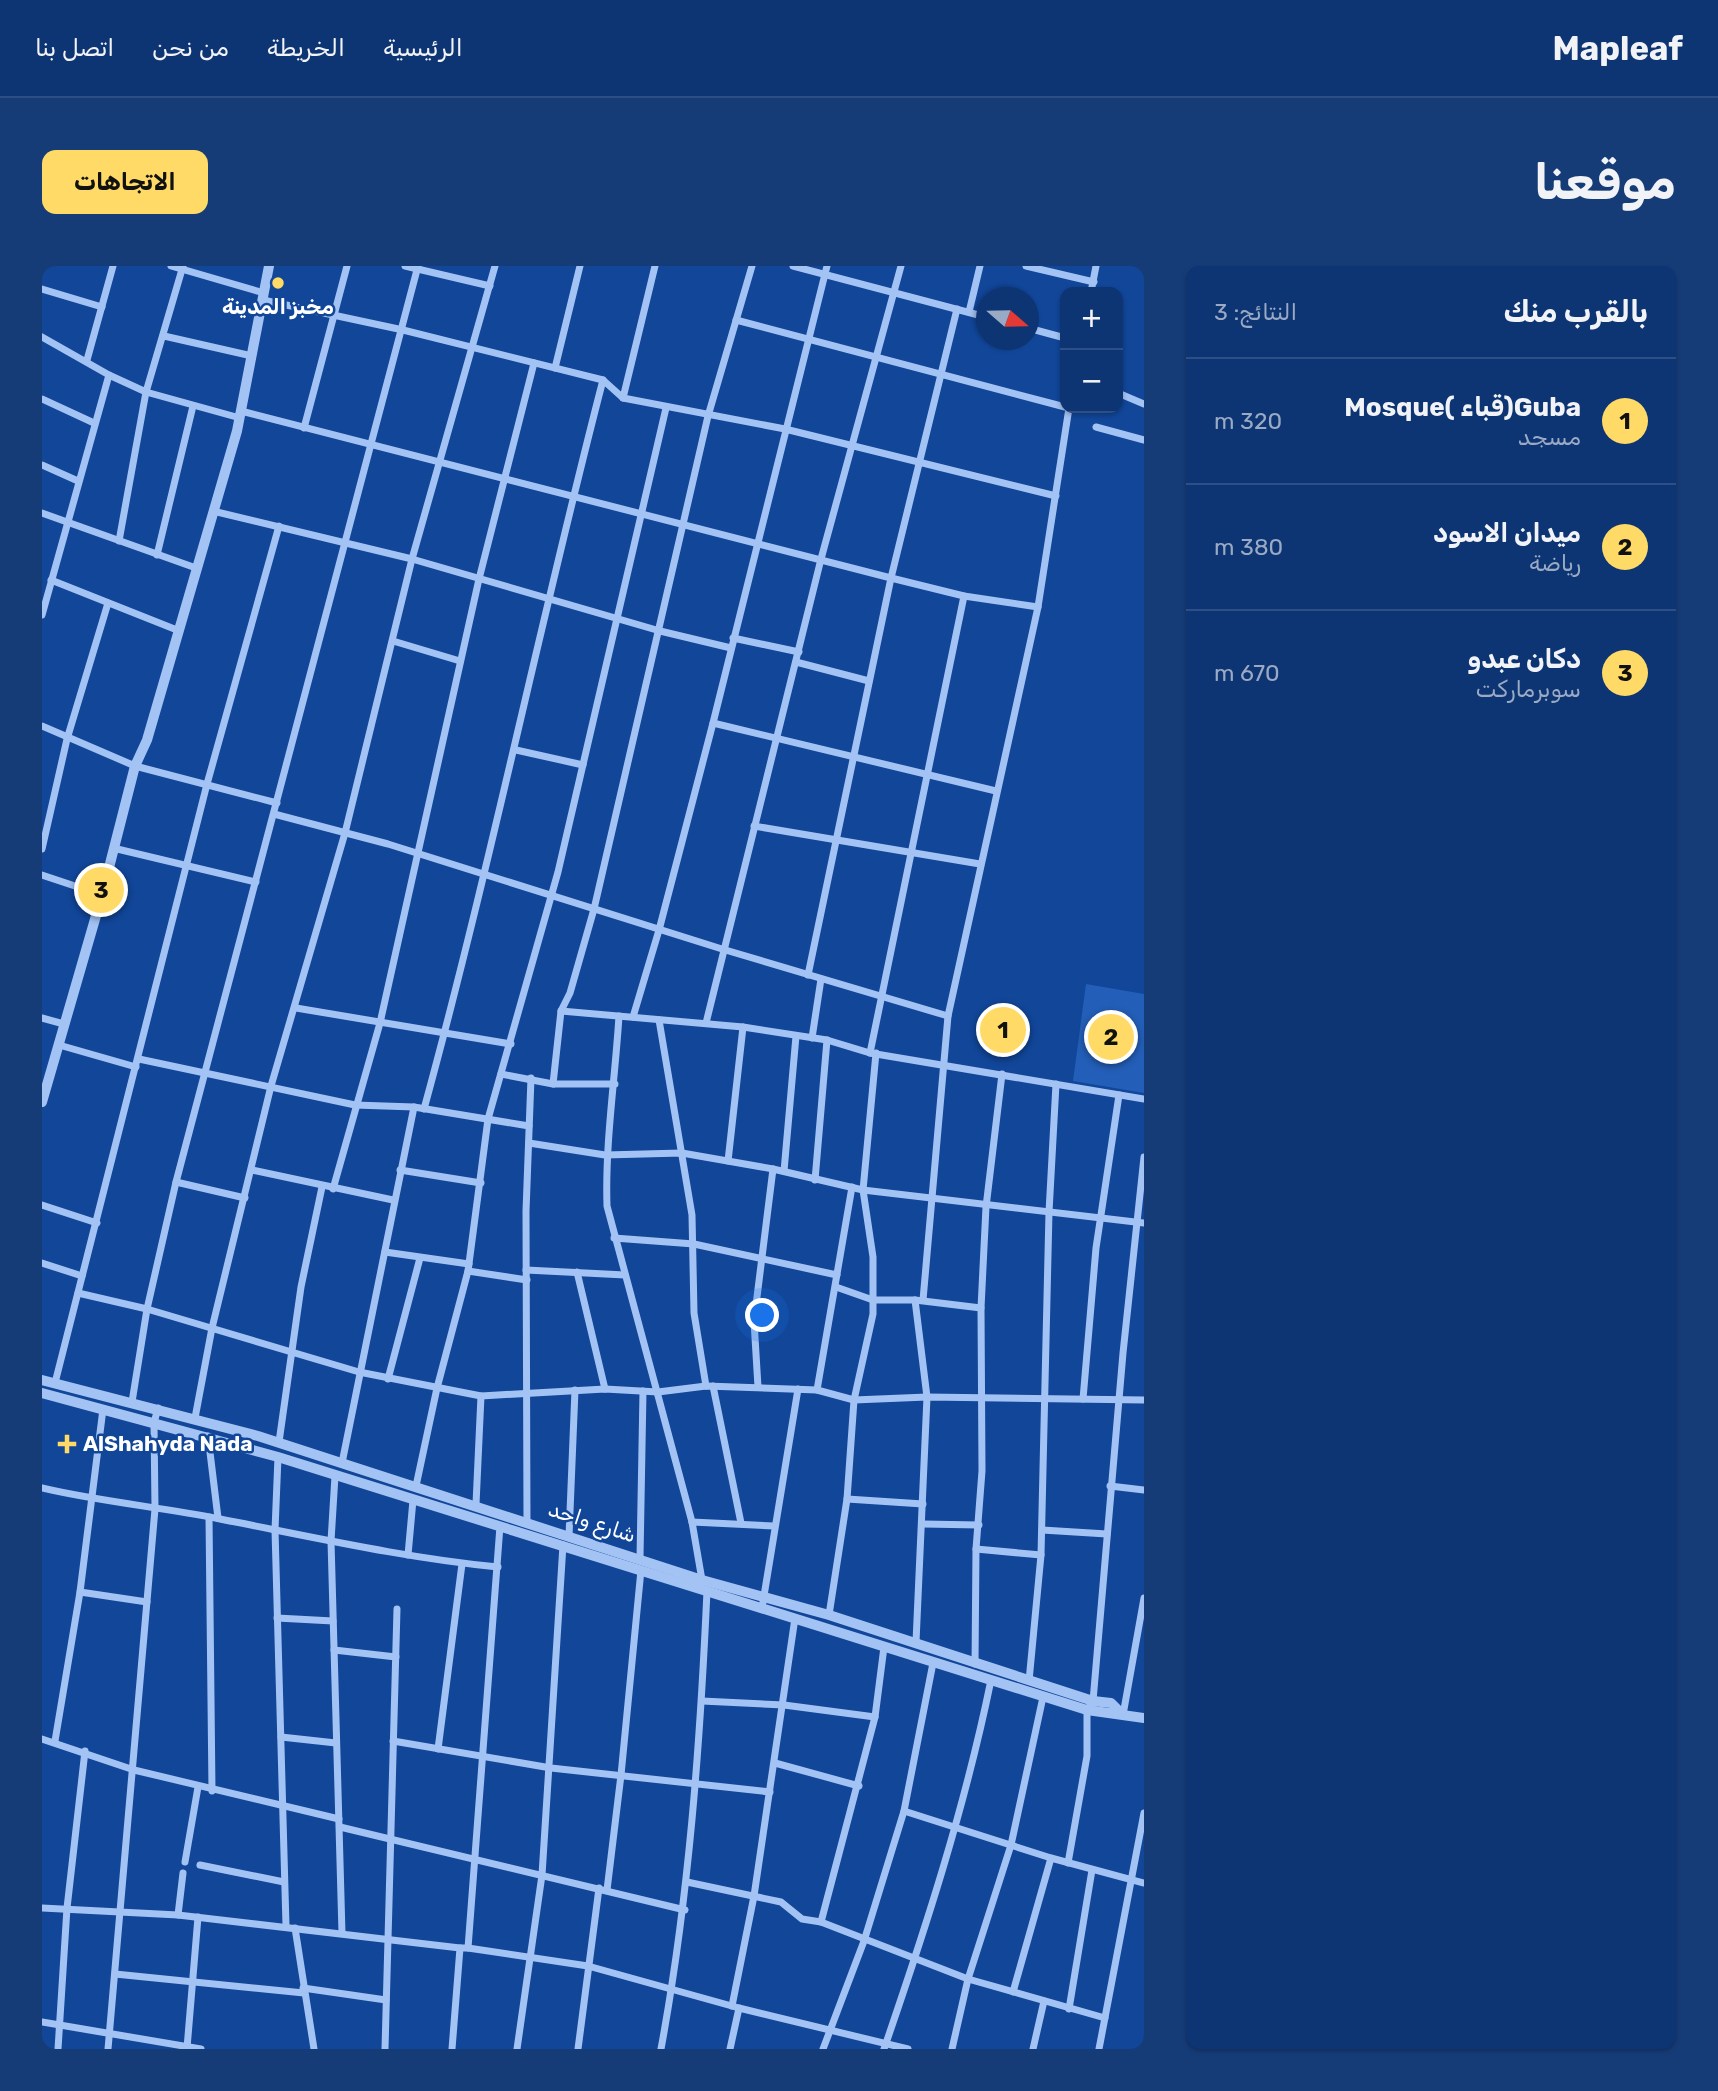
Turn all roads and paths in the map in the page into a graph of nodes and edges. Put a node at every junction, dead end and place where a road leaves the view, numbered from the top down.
1 (113, 266) edge
2 (171, 266) edge
3 (269, 266) edge
4 (347, 266) edge
5 (405, 266) edge
6 (495, 266) edge
7 (580, 266) edge
8 (655, 266) edge
9 (752, 266) edge
10 (793, 266) edge
11 (901, 266) edge
12 (980, 266) edge
13 (1026, 266) edge
14 (1096, 266) edge
15 (183, 268) edge
16 (418, 268) edge
17 (826, 270) edge
18 (1094, 282) junction
19 (491, 286) junction
20 (1092, 287) edge
21 (42, 289) edge
22 (894, 292) junction
23 (263, 296) junction
24 (102, 307) junction
25 (957, 309) junction
26 (969, 312) junction
27 (976, 314) edge
28 (334, 315) junction
29 (736, 320) junction
30 (402, 330) junction
31 (1039, 331) edge
32 (164, 336) junction
33 (42, 337) edge
34 (1060, 337) edge
35 (807, 339) junction
36 (474, 347) junction
37 (252, 356) junction
38 (876, 357) junction
39 (87, 360) junction
40 (534, 363) junction
41 (555, 368) junction
42 (940, 373) junction
43 (109, 375) junction
44 (603, 380) junction
45 (146, 392) junction
46 (1123, 395) edge
47 (623, 398) junction
48 (42, 399) edge
49 (1144, 404) edge
50 (193, 406) junction
51 (1060, 406) edge
52 (666, 408) junction
53 (1067, 413) edge
54 (240, 415) junction
55 (708, 416) junction
56 (94, 423) junction
57 (1096, 427) dead end
58 (304, 428) junction
59 (785, 429) junction
60 (1144, 440) edge
61 (853, 446) junction
62 (372, 447) junction
63 (439, 461) junction
64 (918, 463) junction
65 (42, 465) edge
66 (505, 478) junction
67 (78, 481) junction
68 (573, 496) junction
69 (1056, 496) junction
70 (213, 511) junction
71 (643, 512) junction
72 (42, 513) edge
73 (66, 523) junction
74 (685, 523) junction
75 (279, 526) junction
76 (119, 541) junction
77 (345, 542) junction
78 (757, 543) junction
79 (157, 555) junction
80 (412, 559) junction
81 (821, 559) junction
82 (196, 568) junction
83 (891, 578) junction
84 (479, 579) junction
85 (51, 580) junction
86 (964, 596) junction
87 (548, 598) junction
88 (108, 603) junction
89 (1038, 607) junction
90 (42, 615) edge
91 (618, 619) junction
92 (177, 630) junction
93 (660, 631) junction
94 (733, 638) junction
95 (393, 641) junction
96 (731, 648) junction
97 (799, 652) junction
98 (460, 661) junction
99 (796, 662) junction
100 (869, 681) junction
101 (713, 723) junction
102 (42, 726) edge
103 (775, 738) junction
104 (67, 739) junction
105 (516, 750) junction
106 (852, 757) junction
107 (583, 765) junction
108 (135, 766) junction
109 (926, 775) junction
110 (207, 784) junction
111 (996, 791) junction
112 (277, 803) junction
113 (274, 814) junction
114 (754, 826) junction
115 (345, 833) junction
116 (834, 841) junction
117 (114, 848) junction
118 (42, 849) edge
119 (417, 853) junction
120 (909, 853) junction
121 (980, 864) junction
122 (186, 866) junction
123 (485, 874) junction
124 (42, 875) edge
125 (256, 882) junction
126 (102, 895) junction
127 (552, 896) junction
128 (594, 909) junction
129 (659, 930) junction
130 (722, 950) junction
131 (808, 975) junction
132 (821, 979) junction
133 (883, 996) junction
134 (296, 1008) junction
135 (562, 1011) junction
136 (619, 1016) junction
137 (948, 1016) junction
138 (633, 1017) junction
139 (42, 1018) edge
140 (659, 1020) junction
141 (380, 1023) junction
142 (706, 1023) junction
143 (64, 1024) junction
144 (743, 1027) junction
145 (445, 1034) junction
146 (796, 1036) junction
147 (812, 1038) junction
148 (827, 1040) junction
149 (59, 1045) junction
150 (511, 1045) junction
151 (873, 1053) junction
152 (139, 1059) junction
153 (942, 1064) junction
154 (136, 1067) junction
155 (501, 1074) junction
156 (1002, 1074) junction
157 (204, 1075) junction
158 (531, 1078) junction
159 (553, 1084) junction
160 (615, 1084) junction
161 (1056, 1084) junction
162 (271, 1086) junction
163 (1119, 1095) junction
164 (1144, 1099) edge
165 (42, 1102) edge
166 (355, 1105) junction
167 (414, 1107) junction
168 (424, 1109) junction
169 (488, 1119) junction
170 (529, 1126) junction
171 (529, 1143) junction
172 (682, 1153) junction
173 (606, 1155) junction
174 (1144, 1157) edge
175 (728, 1161) junction
176 (772, 1169) junction
177 (252, 1170) junction
178 (400, 1170) junction
179 (785, 1171) junction
180 (815, 1180) junction
181 (176, 1182) junction
182 (481, 1183) junction
183 (322, 1187) junction
184 (852, 1187) junction
185 (333, 1189) junction
186 (863, 1190) junction
187 (245, 1198) junction
188 (393, 1200) junction
189 (930, 1200) junction
190 (42, 1205) edge
191 (986, 1207) junction
192 (1049, 1212) junction
193 (1101, 1217) junction
194 (97, 1223) junction
195 (1141, 1223) edge
196 (614, 1238) junction
197 (694, 1244) junction
198 (385, 1252) junction
199 (420, 1258) junction
200 (762, 1258) junction
201 (42, 1263) edge
202 (469, 1268) junction
203 (526, 1270) junction
204 (577, 1272) junction
205 (625, 1275) junction
206 (837, 1275) junction
207 (82, 1276) junction
208 (527, 1280) junction
209 (835, 1287) junction
210 (78, 1293) junction
211 (873, 1300) junction
212 (919, 1300) junction
213 (147, 1308) junction
214 (981, 1308) junction
215 (212, 1328) junction
216 (290, 1351) junction
217 (359, 1373) junction
218 (388, 1379) junction
219 (42, 1380) edge
220 (55, 1383) junction
221 (710, 1386) junction
222 (758, 1387) junction
223 (437, 1388) junction
224 (605, 1389) junction
225 (798, 1389) junction
226 (575, 1390) junction
227 (817, 1390) junction
228 (643, 1391) junction
229 (657, 1392) junction
230 (42, 1393) edge
231 (527, 1393) junction
232 (481, 1396) junction
233 (927, 1397) junction
234 (1047, 1398) junction
235 (983, 1399) junction
236 (1083, 1399) junction
237 (854, 1400) junction
238 (1119, 1400) junction
239 (1144, 1400) edge
240 (132, 1402) junction
241 (158, 1408) junction
242 (103, 1409) junction
243 (195, 1418) junction
244 (154, 1423) junction
245 (208, 1436) junction
246 (279, 1442) junction
247 (278, 1457) junction
248 (342, 1462) junction
249 (335, 1476) junction
250 (416, 1486) junction
251 (1111, 1486) junction
252 (42, 1488) edge
253 (1144, 1490) edge
254 (450, 1496) junction
255 (847, 1499) junction
256 (93, 1500) junction
257 (413, 1500) junction
258 (476, 1504) junction
259 (923, 1504) junction
260 (155, 1509) junction
261 (444, 1510) junction
262 (213, 1518) junction
263 (527, 1522) junction
264 (692, 1522) junction
265 (741, 1522) junction
266 (923, 1524) junction
267 (979, 1525) junction
268 (500, 1526) junction
269 (774, 1526) junction
270 (275, 1530) junction
271 (1042, 1530) junction
272 (1107, 1534) junction
273 (569, 1536) junction
274 (331, 1541) junction
275 (563, 1545) junction
276 (976, 1549) junction
277 (408, 1555) junction
278 (1041, 1555) junction
279 (640, 1558) junction
280 (462, 1564) junction
281 (498, 1567) junction
282 (641, 1570) junction
283 (702, 1580) junction
284 (707, 1591) junction
285 (80, 1592) junction
286 (1144, 1598) edge
287 (147, 1602) junction
288 (763, 1603) junction
289 (397, 1609) dead end
290 (830, 1615) junction
291 (277, 1618) junction
292 (795, 1618) junction
293 (333, 1621) junction
294 (916, 1642) junction
295 (884, 1647) junction
296 (334, 1650) junction
297 (396, 1657) junction
298 (933, 1663) junction
299 (975, 1664) junction
300 (991, 1680) junction
301 (1029, 1681) junction
302 (1043, 1697) junction
303 (702, 1701) junction
304 (784, 1705) junction
305 (1090, 1706) junction
306 (1123, 1715) junction
307 (875, 1717) junction
308 (1144, 1718) edge
309 (281, 1737) junction
310 (42, 1739) edge
311 (55, 1741) junction
312 (393, 1741) junction
313 (336, 1743) junction
314 (438, 1749) junction
315 (85, 1751) junction
316 (481, 1758) junction
317 (775, 1763) junction
318 (551, 1769) junction
319 (134, 1770) junction
320 (621, 1775) junction
321 (696, 1783) junction
322 (859, 1786) junction
323 (198, 1787) junction
324 (212, 1791) junction
325 (770, 1792) junction
326 (282, 1807) junction
327 (904, 1811) junction
328 (1144, 1813) edge
329 (339, 1824) junction
330 (956, 1829) junction
331 (390, 1839) junction
332 (1011, 1845) junction
333 (475, 1858) junction
334 (1051, 1858) junction
335 (185, 1862) dead end
336 (1068, 1863) junction
337 (200, 1865) dead end
338 (1091, 1870) junction
339 (183, 1873) dead end
340 (542, 1875) junction
341 (1131, 1880) junction
342 (284, 1882) junction
343 (687, 1882) junction
344 (1144, 1883) edge
345 (603, 1889) junction
346 (754, 1896) junction
347 (42, 1908) edge
348 (67, 1908) junction
349 (120, 1910) junction
350 (685, 1910) junction
351 (178, 1915) junction
352 (198, 1917) junction
353 (821, 1922) junction
354 (286, 1926) junction
355 (295, 1928) junction
356 (342, 1934) junction
357 (389, 1939) junction
358 (864, 1941) junction
359 (464, 1948) junction
360 (532, 1956) junction
361 (916, 1958) junction
362 (588, 1966) junction
363 (115, 1974) junction
364 (968, 1979) junction
365 (193, 1984) junction
366 (672, 1987) junction
367 (303, 1990) junction
368 (1013, 1992) junction
369 (386, 2000) junction
370 (1044, 2001) junction
371 (736, 2007) junction
372 (1069, 2009) junction
373 (1105, 2018) junction
374 (42, 2022) edge
375 (59, 2026) junction
376 (829, 2028) junction
377 (109, 2035) junction
378 (885, 2046) edge
379 (187, 2048) edge
380 (58, 2049) edge
381 (108, 2049) edge
382 (201, 2049) edge
383 (314, 2049) edge
384 (385, 2049) edge
385 (452, 2049) edge
386 (516, 2049) edge
387 (578, 2049) edge
388 (661, 2049) edge
389 (730, 2049) edge
390 (823, 2049) edge
391 (908, 2049) edge
392 (952, 2049) edge
393 (1033, 2049) edge
394 (1098, 2049) edge

1 - 24 street
2 - 15 street
3 - 23 street
4 - 28 street
5 - 16 street
6 - 19 street
7 - 41 street
8 - 47 street
9 - 29 street
10 - 17 street
11 - 22 street
12 - 26 street
13 - 18 street
14 - 18 street
15 - 23 street
15 - 32 street
16 - 19 street
16 - 30 street
17 - 22 street
17 - 35 street
18 - 20 street
19 - 36 street
21 - 24 street
22 - 25 street
22 - 38 street
23 - 28 street
23 - 37 street
24 - 39 street
25 - 26 street
25 - 42 street
26 - 27 street
28 - 30 street
28 - 58 street
29 - 35 street
29 - 55 street
30 - 36 street
30 - 62 street
31 - 34 street
32 - 37 street
32 - 45 street
33 - 39 street
35 - 38 street
35 - 59 street
36 - 40 street
36 - 63 street
37 - 54 street
38 - 42 street
38 - 61 street
39 - 43 street
40 - 41 street
40 - 66 street
41 - 44 street
42 - 51 street
42 - 64 street
43 - 45 street
43 - 56 street
44 - 47 street
44 - 68 street
45 - 50 street
45 - 76 street
46 - 49 street
47 - 52 street
48 - 56 street
50 - 54 street
50 - 79 street
52 - 55 street
52 - 71 street
53 - 69 street
54 - 58 street
54 - 70 street
55 - 59 street
55 - 74 street
56 - 67 street
57 - 60 street
58 - 62 street
59 - 61 street
59 - 78 street
61 - 64 street
61 - 81 street
62 - 63 street
62 - 77 street
63 - 66 street
63 - 80 street
64 - 69 street
64 - 83 street
65 - 67 street
66 - 68 street
66 - 84 street
67 - 73 street
68 - 71 street
68 - 87 street
69 - 89 street
70 - 75 street
70 - 82 street
71 - 74 street
71 - 91 street
72 - 73 street
73 - 76 street
73 - 85 street
74 - 78 street
74 - 93 street
75 - 77 street
75 - 110 street
76 - 79 street
77 - 80 street
77 - 112 street
78 - 81 street
78 - 94 street
79 - 82 street
80 - 84 street
80 - 95 street
81 - 83 street
81 - 97 street
82 - 92 street
83 - 86 street
83 - 100 street
84 - 87 street
84 - 98 street
85 - 88 street
85 - 90 street
86 - 89 street
86 - 109 street
87 - 91 street
87 - 105 street
88 - 92 street
88 - 104 street
89 - 111 street
91 - 93 street
91 - 107 street
92 - 108 street
93 - 96 street
93 - 128 street
94 - 96 street
94 - 97 street
95 - 98 street
95 - 115 street
96 - 101 street
97 - 99 street
98 - 119 street
99 - 100 street
99 - 103 street
100 - 106 street
101 - 103 street
101 - 129 street
102 - 104 street
103 - 106 street
103 - 114 street
104 - 108 street
104 - 118 street
105 - 107 street
105 - 123 street
106 - 109 street
106 - 116 street
107 - 127 street
108 - 110 street
108 - 117 street
109 - 111 street
109 - 120 street
110 - 112 street
110 - 122 street
111 - 121 street
112 - 113 street
113 - 115 street
113 - 125 street
114 - 116 street
114 - 130 street
115 - 119 street
115 - 134 street
116 - 120 street
116 - 131 street
117 - 122 street
117 - 126 street
119 - 123 street
119 - 141 street
120 - 121 street
120 - 133 street
121 - 137 street
122 - 125 street
122 - 152 street
123 - 127 street
123 - 145 street
124 - 126 street
125 - 157 street
126 - 143 street
127 - 128 street
127 - 150 street
128 - 129 street
128 - 135 street
129 - 130 street
129 - 138 street
130 - 131 street
130 - 142 street
131 - 132 street
132 - 133 street
132 - 147 street
133 - 137 street
133 - 151 street
134 - 141 street
134 - 162 street
135 - 136 street
135 - 159 street
136 - 138 street
136 - 160 street
137 - 153 street
138 - 140 street
139 - 143 street
140 - 142 street
140 - 172 street
141 - 145 street
141 - 166 street
142 - 144 street
143 - 149 street
144 - 146 street
144 - 175 street
145 - 150 street
145 - 168 street
146 - 147 street
146 - 179 street
147 - 148 street
148 - 151 street
148 - 180 street
149 - 154 street
149 - 165 street
150 - 155 street
151 - 153 street
151 - 186 street
152 - 154 street
152 - 157 street
153 - 156 street
153 - 189 street
154 - 194 street
155 - 158 street
155 - 169 street
156 - 161 street
156 - 191 street
157 - 162 street
157 - 181 street
158 - 159 street
158 - 170 street
159 - 160 street
160 - 173 street
161 - 163 street
161 - 192 street
162 - 166 street
162 - 177 street
163 - 164 street
163 - 193 street
166 - 167 street
166 - 185 street
167 - 168 street
167 - 178 street
168 - 169 street
169 - 170 street
169 - 182 street
170 - 171 street
171 - 173 street
171 - 203 street
172 - 173 street
172 - 175 street
172 - 197 street
173 - 196 street
174 - 195 street
175 - 176 street
176 - 179 street
176 - 200 street
177 - 183 street
177 - 187 street
178 - 182 street
178 - 188 street
179 - 180 street
180 - 184 street
181 - 187 street
181 - 213 street
182 - 202 street
183 - 185 street
183 - 216 street
184 - 186 street
184 - 206 street
185 - 188 street
186 - 189 street
186 - 211 street
187 - 215 street
188 - 198 street
189 - 191 street
189 - 212 street
190 - 194 street
191 - 192 street
191 - 214 street
192 - 193 street
192 - 234 street
193 - 195 street
193 - 236 street
194 - 207 street
195 - 238 street
196 - 197 street
196 - 205 street
197 - 200 street
197 - 221 street
198 - 199 street
198 - 217 street
199 - 202 street
199 - 218 street
200 - 206 street
200 - 222 street
201 - 207 street
202 - 208 street
202 - 223 street
203 - 204 street
203 - 208 street
204 - 205 street
204 - 224 street
205 - 229 street
206 - 209 street
207 - 210 street
208 - 231 street
209 - 211 street
209 - 227 street
210 - 213 street
210 - 220 street
211 - 212 street
211 - 237 street
212 - 214 street
212 - 233 street
213 - 215 street
213 - 240 street
214 - 235 street
215 - 216 street
215 - 243 street
216 - 217 street
216 - 246 street
217 - 218 street
217 - 248 street
218 - 223 street
219 - 220 street, شارع واحد
220 - 240 street, شارع واحد
221 - 222 street
221 - 229 street
221 - 265 street
222 - 225 street
223 - 232 street
223 - 250 street
224 - 226 street
224 - 228 street
225 - 227 street
225 - 269 street
226 - 231 street
226 - 273 street
227 - 237 street
228 - 229 street
228 - 279 street
229 - 264 street
230 - 242 street, شارع واحد
231 - 232 street
231 - 263 street
232 - 258 street
233 - 235 street
233 - 237 street
233 - 259 street
234 - 235 street
234 - 236 street
234 - 271 street
235 - 267 street
236 - 238 street
237 - 255 street
238 - 239 street
238 - 251 street
240 - 241 street, شارع واحد
241 - 243 street, شارع واحد
241 - 244 street
242 - 244 street, شارع واحد
242 - 256 street
243 - 246 street, شارع واحد
244 - 245 street, شارع واحد
244 - 260 street
245 - 247 street, شارع واحد
245 - 262 street
246 - 248 street, شارع واحد
247 - 249 street, شارع واحد
247 - 270 street
248 - 250 street, شارع واحد
249 - 257 street, شارع واحد
249 - 274 street
250 - 254 street, شارع واحد
251 - 253 street
251 - 272 street
252 - 256 street
254 - 258 street, شارع واحد
254 - 261 street
255 - 259 street
255 - 290 street
256 - 260 street
256 - 285 street
257 - 261 street, شارع واحد
257 - 277 street
258 - 263 street, شارع واحد
259 - 266 street
260 - 262 street
260 - 287 street
261 - 268 street, شارع واحد
262 - 270 street
262 - 324 street
263 - 273 street, شارع واحد
264 - 265 street
264 - 283 street
265 - 269 street
266 - 267 street
266 - 294 street
267 - 276 street
268 - 275 street, شارع واحد
268 - 281 street
269 - 288 street
270 - 274 street
270 - 291 street
271 - 272 street
271 - 278 street
272 - 305 street
273 - 279 street, شارع واحد
274 - 277 street
274 - 293 street
275 - 282 street, شارع واحد
275 - 318 street
276 - 278 street
276 - 299 street
277 - 280 street
278 - 301 street
279 - 283 street, شارع واحد
280 - 281 street
280 - 314 street
281 - 316 street
282 - 284 street, شارع واحد
282 - 320 street
283 - 288 street, شارع واحد
284 - 288 street, شارع واحد
284 - 303 street
285 - 287 street
285 - 311 street
286 - 306 street
287 - 319 street
288 - 290 street, شارع واحد
288 - 292 street, شارع واحد
289 - 297 street
290 - 294 street, شارع واحد
291 - 293 street
291 - 309 street
292 - 295 street, شارع واحد
292 - 304 street
293 - 296 street
294 - 299 street, شارع واحد
295 - 298 street, شارع واحد
295 - 307 street
296 - 297 street
296 - 313 street
297 - 312 street
298 - 300 street, شارع واحد
298 - 327 street
299 - 301 street, شارع واحد
300 - 302 street, شارع واحد
300 - 330 street
301 - 305 street, شارع واحد
302 - 305 street, شارع واحد
302 - 332 street
303 - 304 street
303 - 321 street
304 - 307 street
304 - 317 street
305 - 306 street, شارع واحد
305 - 336 street
306 - 308 street, شارع واحد
307 - 322 street
309 - 313 street
309 - 326 street
310 - 311 street
311 - 315 street
312 - 314 street
312 - 331 street
313 - 329 street
314 - 316 street
315 - 319 street
315 - 348 street
316 - 318 street
316 - 333 street
317 - 322 street
317 - 325 street
318 - 320 street
318 - 340 street
319 - 323 street
319 - 349 street
320 - 321 street
320 - 345 street
321 - 325 street
321 - 343 street
322 - 353 street
323 - 324 street
323 - 335 street
324 - 326 street
325 - 346 street
326 - 329 street
326 - 342 street
327 - 330 street
327 - 358 street
328 - 341 street
329 - 331 street
329 - 356 street
330 - 332 street
330 - 361 street
331 - 333 street
331 - 357 street
332 - 334 street
332 - 364 street
333 - 340 street
333 - 359 street
334 - 336 street
334 - 368 street
336 - 338 street
337 - 342 street
338 - 341 street
338 - 372 street
339 - 351 street
340 - 345 street
340 - 360 street
341 - 344 street
341 - 373 street
342 - 354 street
343 - 346 street
343 - 350 street
345 - 350 street
345 - 362 street
346 - 353 street
346 - 371 street
347 - 348 street
348 - 349 street
348 - 375 street
349 - 351 street
349 - 363 street
350 - 366 street
351 - 352 street
352 - 354 street
352 - 365 street
353 - 358 street
354 - 355 street
355 - 356 street
355 - 367 street
356 - 357 street
357 - 359 street
357 - 369 street
358 - 361 street
358 - 376 street
359 - 360 street
359 - 385 street
360 - 362 street
360 - 386 street
361 - 364 street
361 - 378 street
362 - 366 street
362 - 387 street
363 - 365 street
363 - 377 street
364 - 368 street
364 - 392 street
365 - 367 street
365 - 379 street
366 - 371 street
366 - 388 street
367 - 369 street
367 - 383 street
368 - 370 street
369 - 384 street
370 - 372 street
370 - 393 street
371 - 376 street
371 - 389 street
372 - 373 street
373 - 394 street
374 - 375 street
375 - 377 street
375 - 380 street
376 - 378 street
376 - 390 street
377 - 379 street
377 - 381 street
378 - 391 street
379 - 382 street

